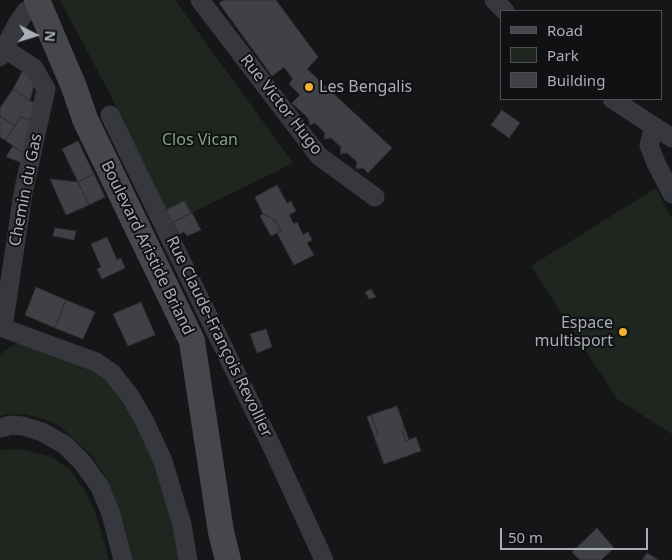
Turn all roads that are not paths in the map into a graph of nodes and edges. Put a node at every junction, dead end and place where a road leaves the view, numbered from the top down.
1 (200, 0) edge
2 (494, 0) edge
3 (38, 2) edge
4 (504, 10) edge
5 (2, 53) edge
6 (614, 100) edge
7 (110, 116) dead end
8 (654, 127) junction
9 (672, 138) edge
10 (672, 194) edge
11 (375, 197) dead end
12 (2, 331) edge
13 (0, 428) edge
14 (123, 560) edge
15 (188, 560) edge
16 (228, 560) edge
17 (324, 560) edge

1 - 11 street, Rue Victor Hugo
2 - 4 street
3 - 5 street
3 - 16 main road, Boulevard Aristide Briand
5 - 12 street, Chemin du Gas
6 - 8 street
7 - 17 street, Rue Claude-François Revollier
8 - 9 street
8 - 10 street
12 - 15 street, Chemin du Gas
13 - 14 street

